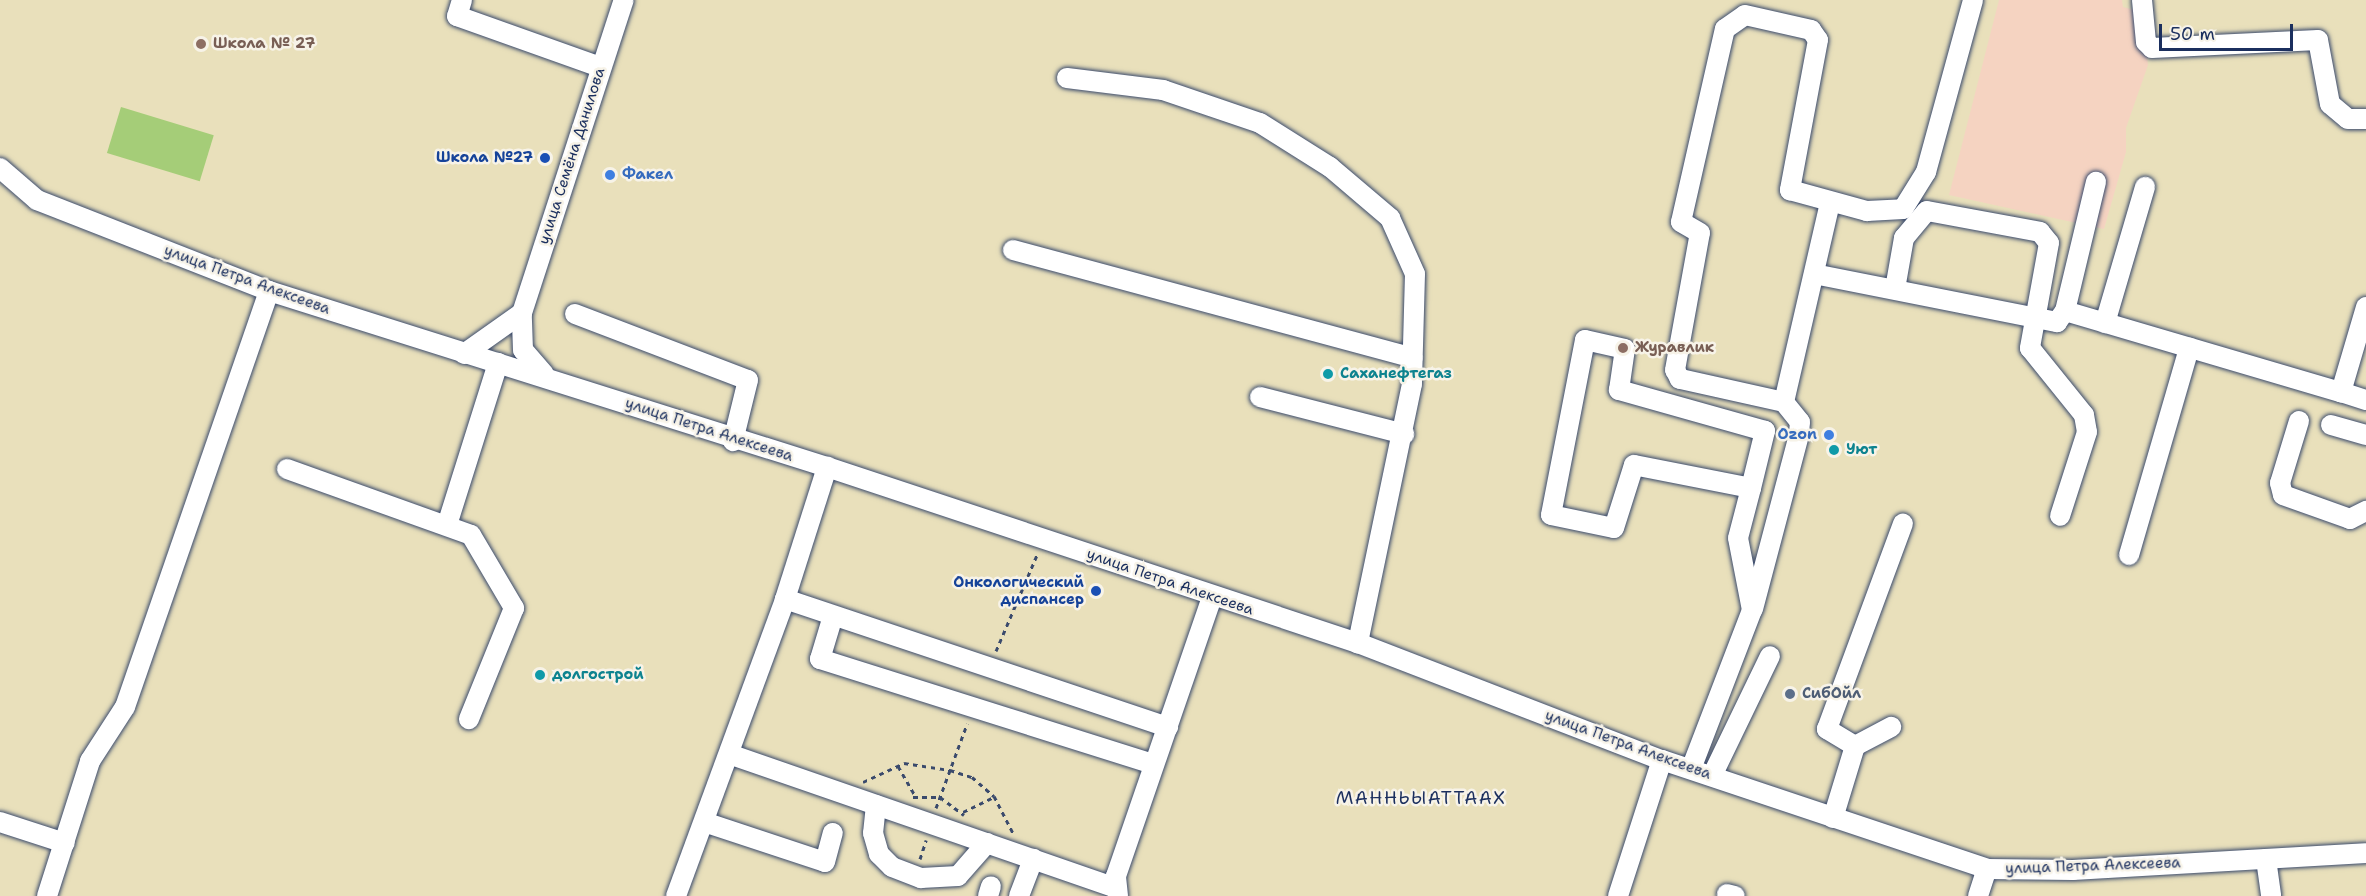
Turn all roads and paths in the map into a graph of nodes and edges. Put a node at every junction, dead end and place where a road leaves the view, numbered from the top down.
1 (462, 0) edge
2 (624, 0) edge
3 (1973, 0) edge
4 (2142, 0) edge
5 (600, 67) junction
6 (1067, 78) dead end
7 (2366, 119) edge
8 (0, 168) edge
9 (2096, 182) dead end
10 (2145, 187) dead end
11 (1830, 202) junction
12 (1013, 250) dead end
13 (1814, 274) junction
14 (1895, 289) junction
15 (269, 291) junction
16 (2366, 307) edge
17 (2065, 311) junction
18 (522, 313) junction
19 (575, 314) dead end
20 (2035, 319) junction
21 (2105, 323) junction
22 (2189, 348) junction
23 (464, 354) junction
24 (1413, 358) junction
25 (498, 363) junction
26 (547, 376) junction
27 (2341, 392) junction
28 (1260, 397) dead end
29 (2366, 400) edge
30 (1784, 402) junction
31 (2299, 421) dead end
32 (2331, 425) dead end
33 (1404, 434) junction
34 (2366, 435) edge
35 (733, 441) junction
36 (827, 466) junction
37 (287, 469) dead end
38 (1751, 488) junction
39 (2366, 511) edge
40 (2060, 516) dead end
41 (1903, 524) dead end
42 (447, 525) junction
43 (2129, 555) dead end
44 (1212, 597) junction
45 (786, 599) junction
46 (1752, 609) junction
47 (833, 616) junction
48 (1358, 643) junction
49 (1770, 656) dead end
50 (469, 719) dead end
51 (1168, 727) junction
52 (1892, 727) dead end
53 (1855, 746) junction
54 (729, 754) junction
55 (1662, 760) junction
56 (1154, 764) junction
57 (898, 766) junction
58 (1691, 769) junction
59 (1712, 776) junction
60 (851, 796) junction
61 (915, 796) junction
62 (994, 796) junction
63 (906, 804) dead end
64 (876, 805) junction
65 (963, 812) junction
66 (1833, 818) junction
67 (0, 822) edge
68 (704, 822) junction
69 (969, 825) dead end
70 (833, 833) dead end
71 (65, 843) junction
72 (987, 843) junction
73 (1013, 852) junction
74 (2366, 853) edge
75 (1032, 859) junction
76 (2266, 859) junction
77 (1987, 869) junction
78 (1111, 891) edge
79 (47, 896) edge
80 (676, 896) edge
81 (1019, 896) edge
82 (1618, 896) edge
83 (1978, 896) edge
84 (2271, 896) edge

1 - 5 street
2 - 5 street, улица Семёна Данилова
3 - 11 street
4 - 7 street
5 - 18 street, улица Семёна Данилова
6 - 24 street
8 - 15 street, улица Петра Алексеева
9 - 17 street
10 - 21 street
11 - 13 street
11 - 30 street
12 - 24 street
13 - 14 street
13 - 30 street
14 - 20 street
14 - 20 street
15 - 23 street, улица Петра Алексеева
15 - 71 street
16 - 27 street
17 - 20 street
17 - 21 street
18 - 23 street
18 - 26 street, улица Семёна Данилова
19 - 35 street
20 - 40 street
21 - 22 street
22 - 27 street
22 - 43 street
23 - 25 street, улица Петра Алексеева
24 - 33 street
25 - 26 street, улица Петра Алексеева
25 - 42 street
26 - 35 street, улица Петра Алексеева
27 - 29 street
28 - 33 street
30 - 46 street
31 - 39 street
32 - 34 street
33 - 48 street
35 - 36 street, улица Петра Алексеева
36 - 44 street, улица Петра Алексеева
36 - 45 street
37 - 42 street
38 - 38 street
38 - 46 street
41 - 53 street
42 - 50 street
44 - 48 street, улица Петра Алексеева
44 - 51 street
45 - 47 street
45 - 54 street
46 - 58 street
47 - 51 street
47 - 56 street
48 - 55 street, улица Петра Алексеева
49 - 59 street
51 - 56 street
52 - 53 street
53 - 66 street
54 - 60 street
54 - 68 street
55 - 58 street, улица Петра Алексеева
55 - 82 street
56 - 78 street
57 - 60 path
57 - 61 path
57 - 62 path
58 - 59 street, улица Петра Алексеева
59 - 66 street, улица Петра Алексеева
60 - 64 street
61 - 63 path
61 - 65 path
62 - 65 path
62 - 73 path
64 - 72 street
64 - 72 street
65 - 69 path
66 - 77 street, улица Петра Алексеева
67 - 71 street
68 - 70 street
68 - 80 street
71 - 79 street
72 - 73 street
73 - 75 street
74 - 76 street, улица Петра Алексеева
75 - 78 street
75 - 81 street
76 - 77 street, улица Петра Алексеева
76 - 84 street
77 - 83 street

